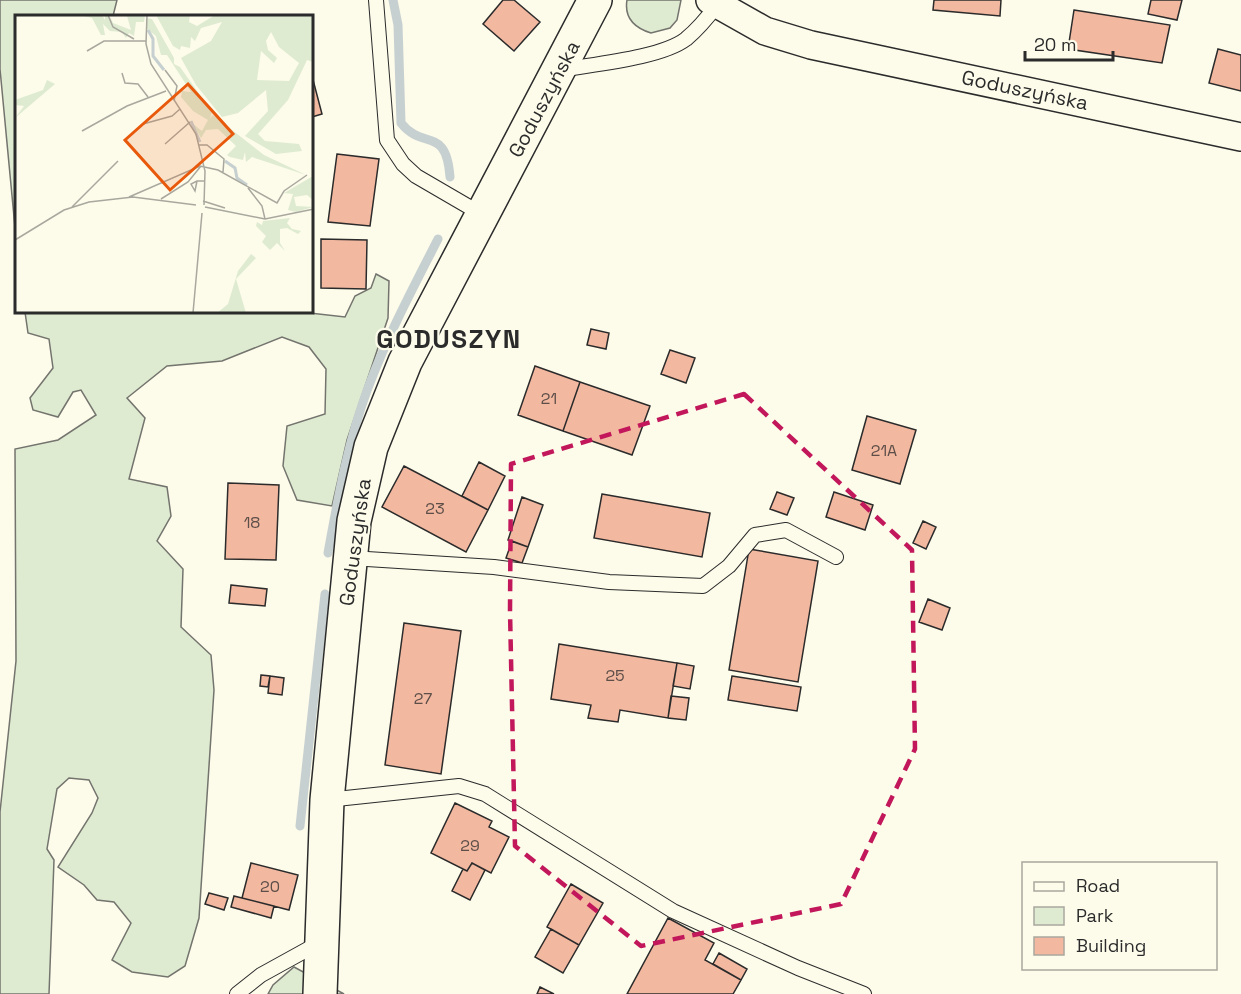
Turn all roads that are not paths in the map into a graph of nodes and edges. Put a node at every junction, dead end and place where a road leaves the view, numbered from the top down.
1 (376, 0) edge
2 (596, 0) edge
3 (714, 2) edge
4 (559, 70) junction
5 (1241, 137) edge
6 (483, 215) junction
7 (836, 557) dead end
8 (351, 558) junction
9 (327, 800) junction
10 (324, 940) junction
11 (237, 994) edge
12 (320, 994) edge
13 (864, 994) edge

1 - 6 lane
2 - 4 street, Goduszyńska
3 - 4 lane
3 - 5 street, Goduszyńska
4 - 6 street, Goduszyńska
6 - 8 street, Goduszyńska
7 - 8 lane
8 - 9 street, Goduszyńska
9 - 10 street, Goduszyńska
9 - 13 lane
10 - 11 lane
10 - 12 street, Goduszyńska

